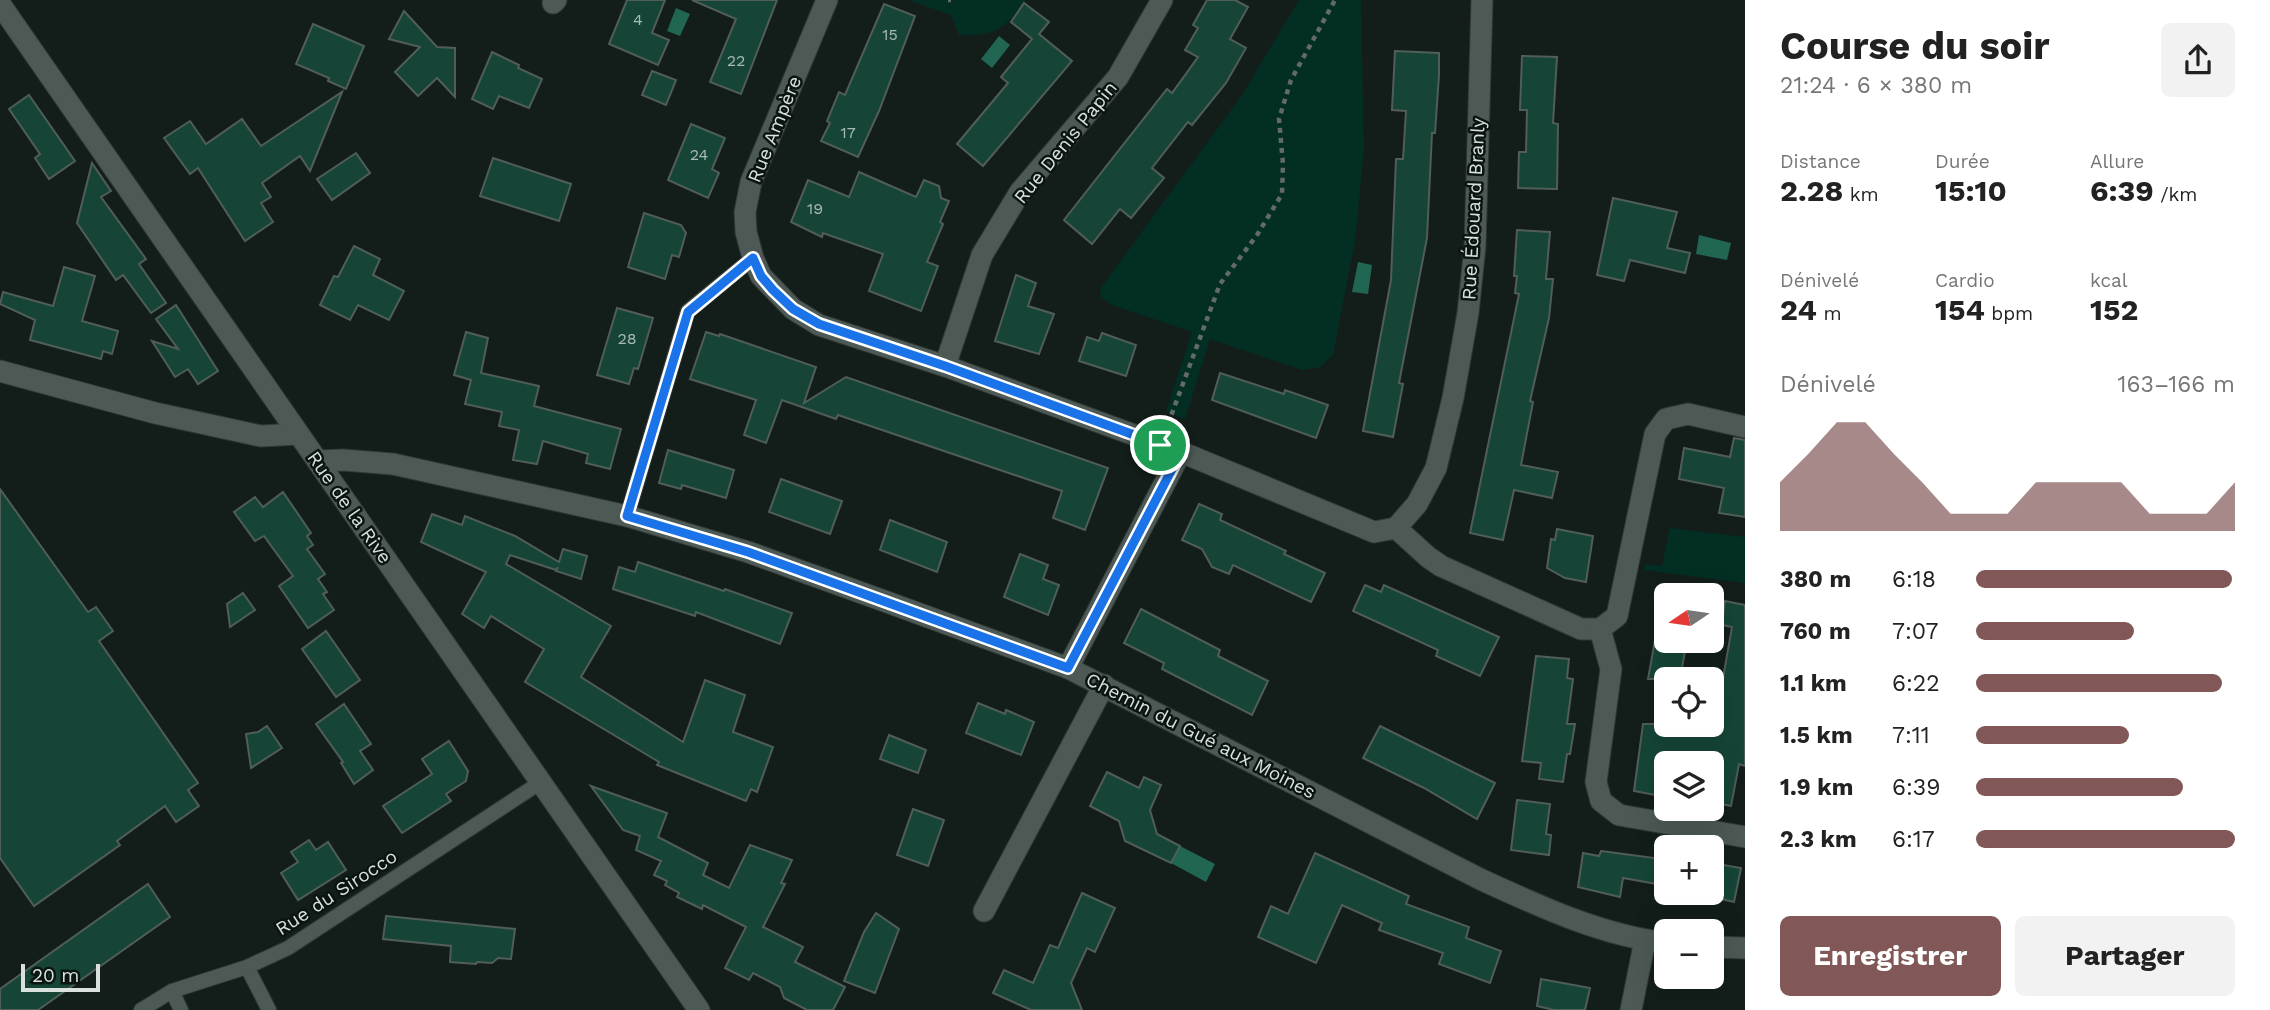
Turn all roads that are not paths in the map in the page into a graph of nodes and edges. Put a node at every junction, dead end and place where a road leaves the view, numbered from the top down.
1 (827, 0) edge
2 (1162, 0) edge
3 (1482, 0) edge
4 (0, 4) edge
5 (753, 258) junction
6 (945, 366) junction
7 (0, 371) edge
8 (1745, 427) edge
9 (298, 434) junction
10 (1181, 452) junction
11 (318, 461) junction
12 (627, 516) junction
13 (1396, 528) junction
14 (1600, 629) junction
15 (1068, 668) junction
16 (1104, 685) junction
17 (541, 782) junction
18 (1745, 837) edge
19 (984, 911) dead end
20 (1654, 942) edge
21 (1654, 945) edge
22 (1724, 947) edge
23 (1745, 948) edge
24 (247, 967) junction
25 (172, 991) junction
26 (141, 1010) edge
27 (181, 1010) edge
28 (269, 1010) edge
29 (699, 1010) edge
30 (1631, 1010) edge

1 - 5 street, Rue Ampère
2 - 6 street, Rue Denis Papin
3 - 13 street, Rue Édouard Branly
4 - 9 street, Rue de la Rive
5 - 6 street, Rue Ampère
5 - 12 lane
6 - 10 street, Rue Ampère
7 - 9 street
8 - 14 street
9 - 11 street, Rue de la Rive
10 - 13 street, Rue Ampère
10 - 15 street
11 - 12 street, Chemin du Gué aux Moines
11 - 17 street, Rue de la Rive
12 - 15 street, Chemin du Gué aux Moines
13 - 14 street
14 - 18 street
15 - 16 street, Chemin du Gué aux Moines
16 - 19 street
16 - 20 street, Chemin du Gué aux Moines
17 - 24 lane, Rue du Sirocco
17 - 29 street, Rue de la Rive
21 - 30 street
22 - 23 street
24 - 25 lane, Rue du Sirocco
24 - 28 lane
25 - 26 lane, Rue du Sirocco
25 - 27 lane

